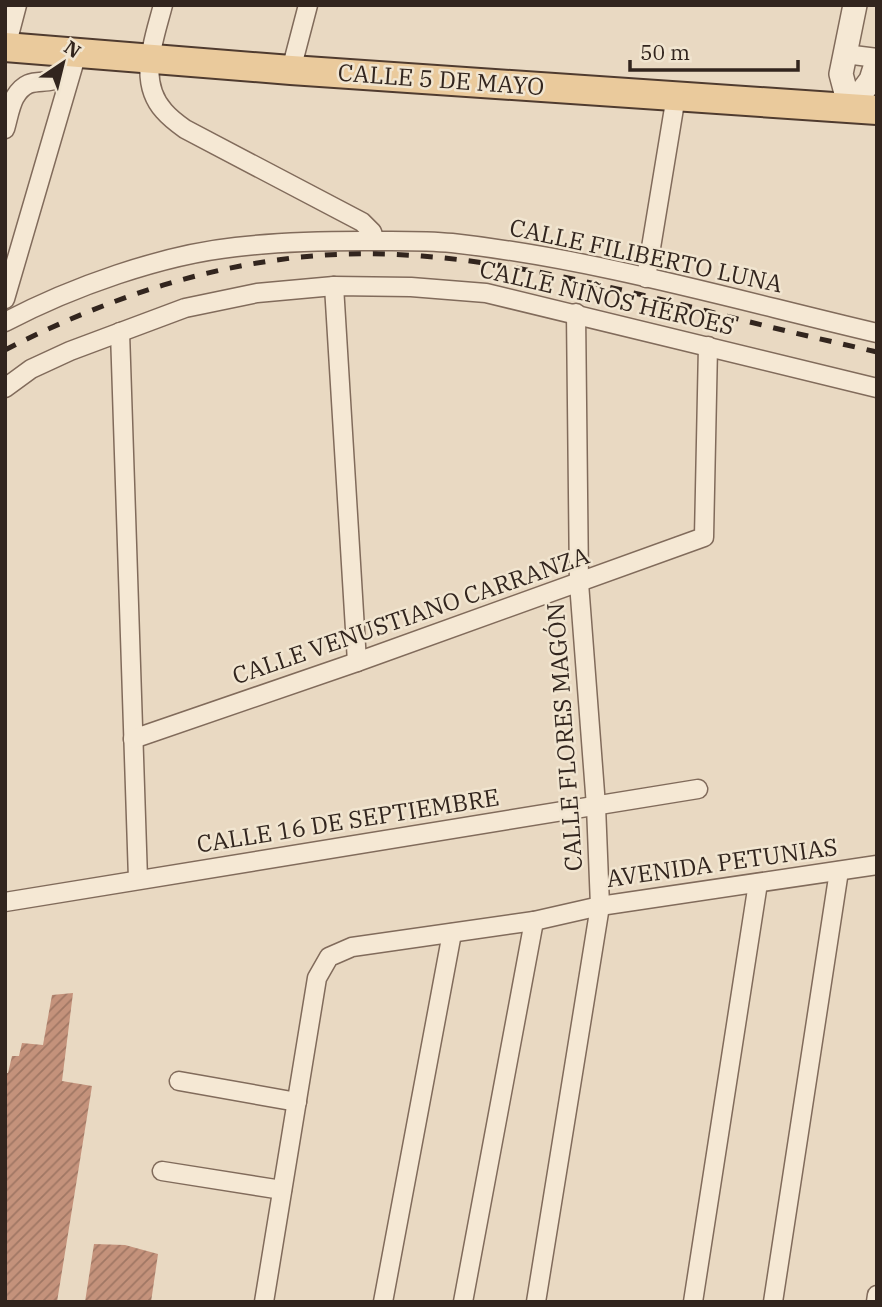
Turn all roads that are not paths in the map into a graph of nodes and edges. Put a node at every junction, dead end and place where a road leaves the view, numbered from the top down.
1 (18, 5) edge
2 (163, 5) edge
3 (308, 5) edge
4 (855, 5) edge
5 (6, 47) edge
6 (77, 53) junction
7 (845, 54) junction
8 (148, 59) junction
9 (877, 59) edge
10 (291, 70) junction
11 (676, 96) junction
12 (863, 109) edge
13 (5, 129) edge
14 (375, 241) junction
15 (646, 278) junction
16 (334, 286) junction
17 (5, 299) edge
18 (576, 313) junction
19 (5, 322) edge
20 (120, 332) junction
21 (877, 333) edge
22 (708, 346) junction
23 (5, 387) edge
24 (877, 388) edge
25 (579, 583) junction
26 (357, 662) junction
27 (133, 739) junction
28 (698, 789) dead end
29 (596, 806) junction
30 (877, 865) edge
31 (839, 871) junction
32 (138, 879) junction
33 (758, 883) junction
34 (5, 902) edge
35 (600, 906) junction
36 (534, 921) junction
37 (452, 933) junction
38 (179, 1081) dead end
39 (297, 1102) junction
40 (162, 1171) dead end
41 (282, 1190) junction
42 (877, 1295) edge
43 (264, 1302) edge
44 (383, 1302) edge
45 (463, 1302) edge
46 (536, 1302) edge
47 (694, 1302) edge
48 (773, 1302) edge
49 (876, 1302) edge

1 - 5 street
2 - 8 street
3 - 10 street
4 - 7 street
5 - 6 main road, CALLE 5 DE MAYO
6 - 8 main road, CALLE 5 DE MAYO
6 - 13 street
6 - 17 street
7 - 9 street
7 - 12 street
8 - 10 main road, CALLE 5 DE MAYO
8 - 14 street
9 - 12 street
10 - 11 main road, CALLE 5 DE MAYO
11 - 12 main road, CALLE 5 DE MAYO
11 - 15 street
14 - 15 street, CALLE FILIBERTO LUNA
14 - 19 street, CALLE FILIBERTO LUNA
15 - 21 street, CALLE FILIBERTO LUNA
16 - 18 street, CALLE NIÑOS HÉROES
16 - 20 street, CALLE NIÑOS HÉROES
16 - 26 street
18 - 22 street, CALLE NIÑOS HÉROES
18 - 25 street, CALLE FLORES MAGÓN
20 - 23 street, CALLE NIÑOS HÉROES
20 - 27 street
22 - 24 street, CALLE NIÑOS HÉROES
22 - 25 street, CALLE VENUSTIANO CARRANZA
25 - 26 street, CALLE VENUSTIANO CARRANZA
25 - 29 street, CALLE FLORES MAGÓN
26 - 27 street, CALLE VENUSTIANO CARRANZA
27 - 32 street
28 - 29 street, CALLE 16 DE SEPTIEMBRE
29 - 32 street, CALLE 16 DE SEPTIEMBRE
29 - 35 street, CALLE FLORES MAGÓN
30 - 31 street, AVENIDA PETUNIAS
31 - 33 street, AVENIDA PETUNIAS
31 - 48 street
32 - 34 street, CALLE 16 DE SEPTIEMBRE
33 - 35 street, AVENIDA PETUNIAS
33 - 47 street
35 - 36 street, AVENIDA PETUNIAS
35 - 46 street, CALLE FLORES MAGÓN
36 - 37 street, AVENIDA PETUNIAS
36 - 45 street
37 - 39 street, AVENIDA PETUNIAS
37 - 44 street
38 - 39 street
39 - 41 street
40 - 41 street
41 - 43 street
42 - 49 street

